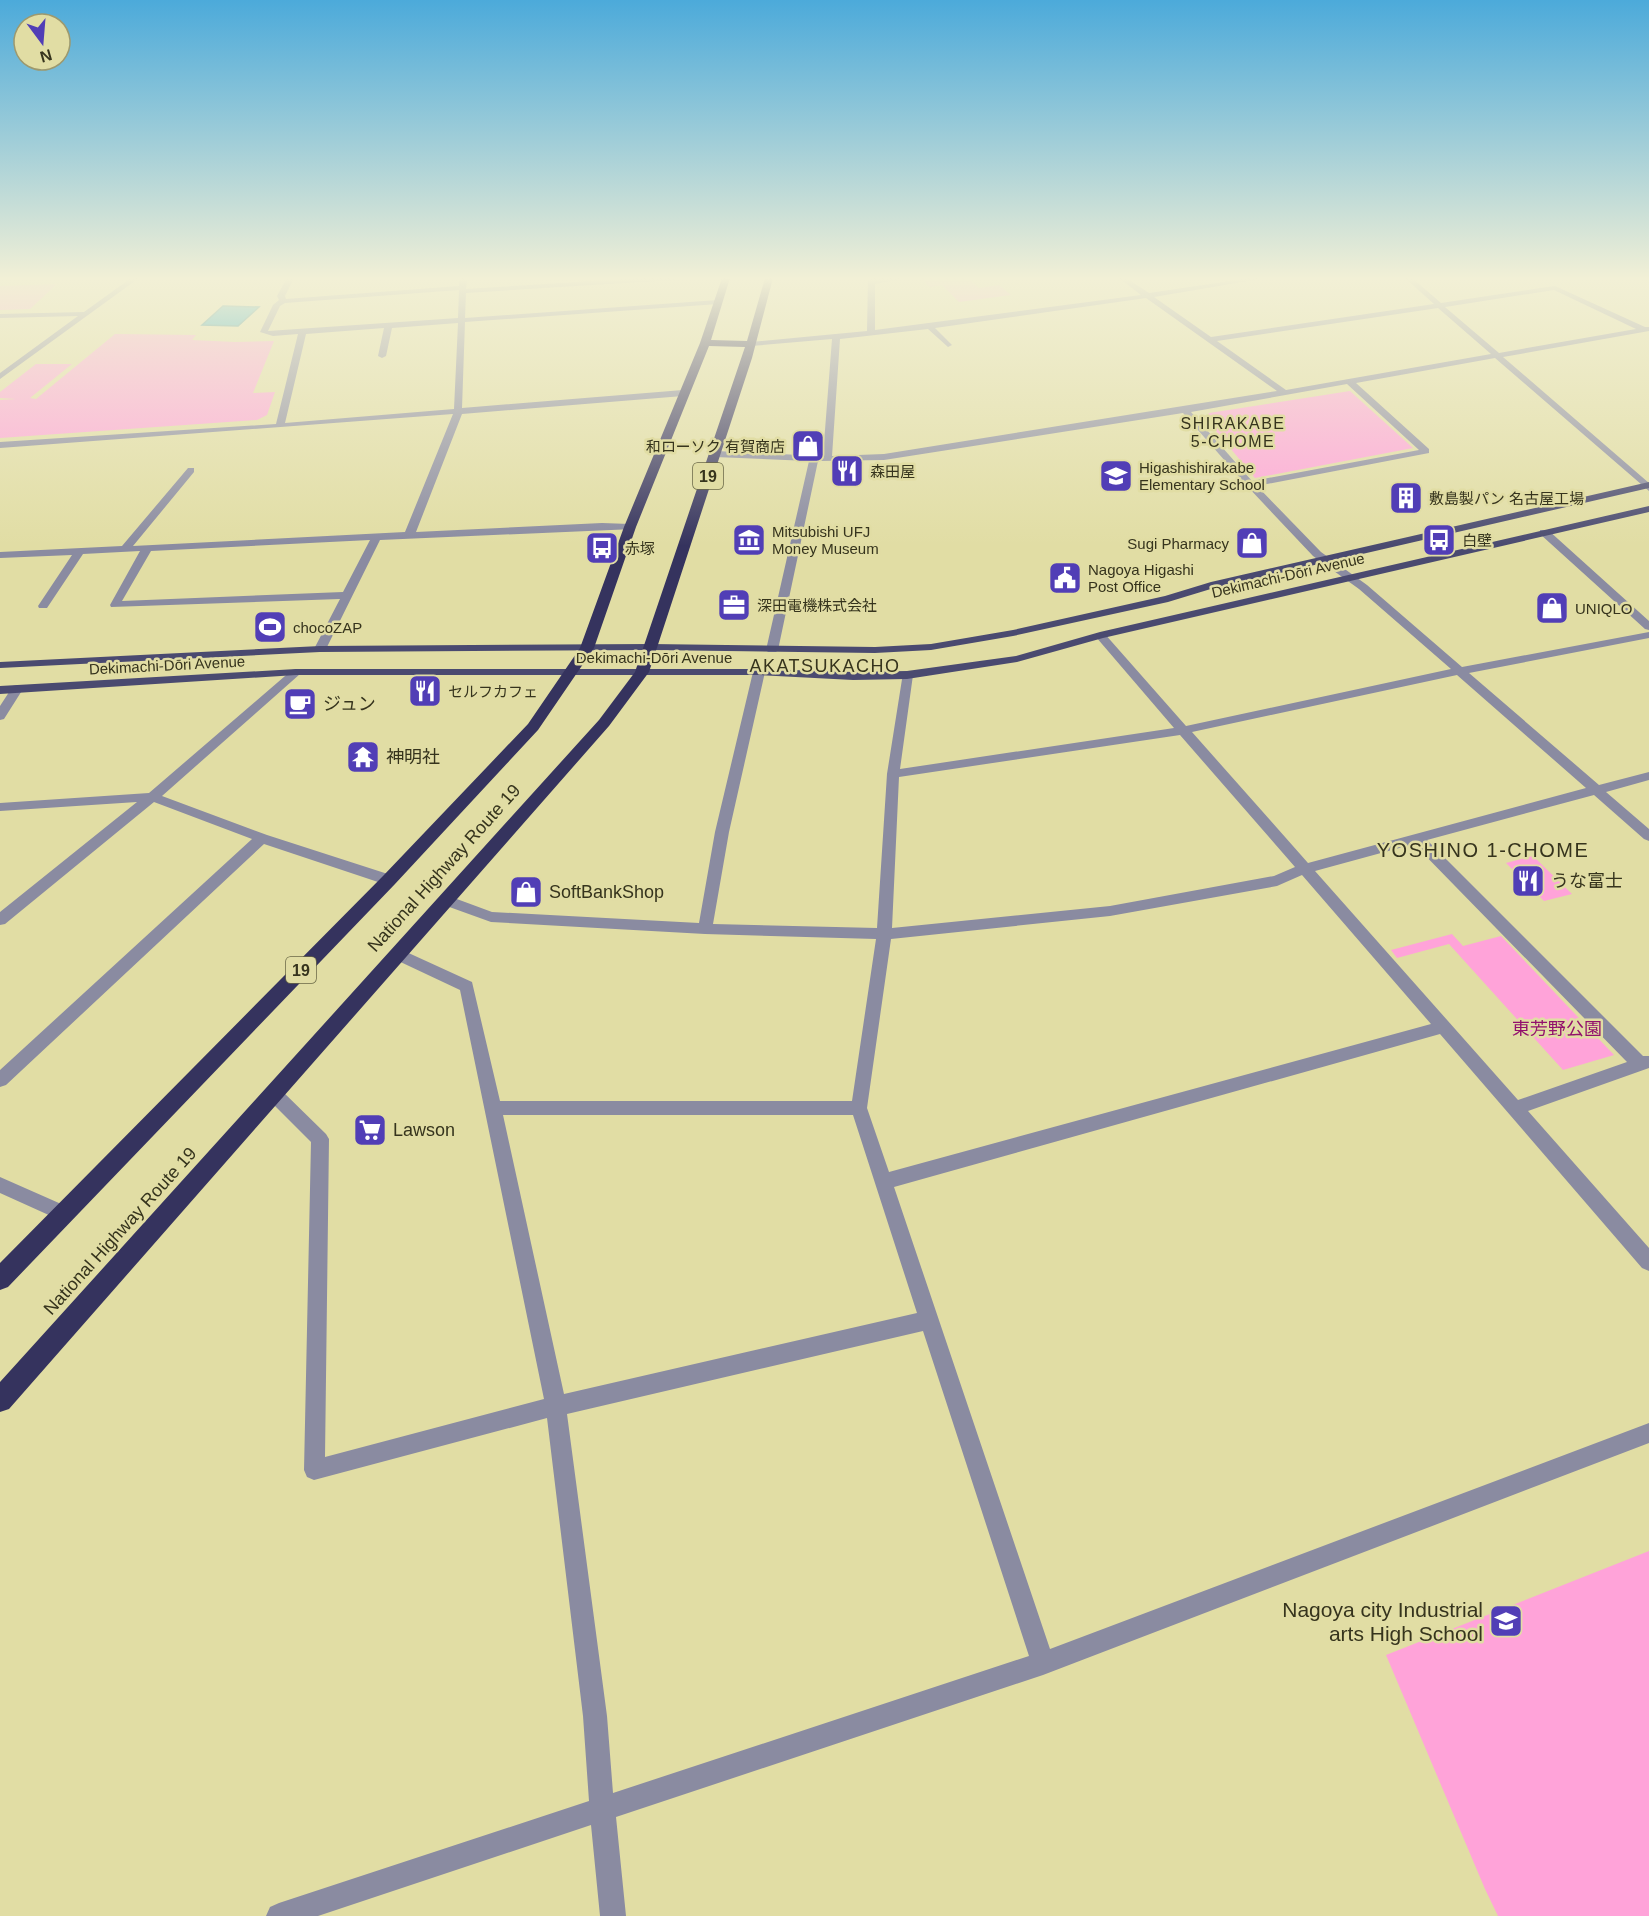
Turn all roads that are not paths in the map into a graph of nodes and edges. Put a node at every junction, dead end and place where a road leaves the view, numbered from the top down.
1 (13, 367) edge
2 (294, 367) edge
3 (459, 367) edge
4 (694, 367) edge
5 (743, 367) edge
6 (834, 367) edge
7 (1249, 367) edge
8 (1433, 367) edge
9 (1511, 367) edge
10 (0, 377) edge
11 (1350, 382) junction
12 (683, 393) junction
13 (1285, 393) junction
14 (1185, 410) junction
15 (458, 412) junction
16 (280, 426) junction
17 (0, 446) edge
18 (715, 454) junction
19 (814, 458) junction
20 (827, 459) junction
21 (191, 470) dead end
22 (1250, 484) junction
23 (1648, 486) edge
24 (1649, 509) edge
25 (630, 528) junction
26 (1544, 532) junction
27 (409, 536) junction
28 (376, 538) junction
29 (147, 548) junction
30 (126, 549) junction
31 (80, 551) junction
32 (0, 555) edge
33 (1324, 559) junction
34 (1349, 576) junction
35 (347, 596) junction
36 (43, 606) dead end
37 (1649, 627) edge
38 (1100, 635) junction
39 (1649, 635) edge
40 (651, 647) junction
41 (587, 648) junction
42 (320, 649) junction
43 (772, 650) junction
44 (0, 665) edge
45 (1460, 671) junction
46 (296, 672) junction
47 (572, 672) junction
48 (642, 672) junction
49 (759, 672) junction
50 (907, 675) junction
51 (16, 688) junction
52 (0, 690) edge
53 (0, 716) edge
54 (1185, 730) junction
55 (893, 774) junction
56 (1649, 776) edge
57 (1595, 790) junction
58 (152, 797) junction
59 (0, 807) edge
60 (1649, 836) edge
61 (262, 838) junction
62 (1417, 838) junction
63 (1306, 868) junction
64 (389, 880) junction
65 (446, 900) junction
66 (0, 920) edge
67 (705, 929) junction
68 (884, 933) junction
69 (398, 954) junction
70 (1442, 1027) junction
71 (1644, 1063) edge
72 (0, 1080) edge
73 (273, 1093) junction
74 (494, 1108) junction
75 (859, 1108) junction
76 (1514, 1109) junction
77 (883, 1182) junction
78 (0, 1185) edge
79 (62, 1213) junction
80 (1649, 1262) edge
81 (0, 1279) edge
82 (928, 1320) junction
83 (0, 1400) edge
84 (556, 1406) junction
85 (1649, 1434) edge
86 (1042, 1663) junction
87 (604, 1810) junction
88 (324, 1909) edge
89 (279, 1916) edge
90 (613, 1916) edge

1 - 10 street
2 - 16 street
3 - 15 street
4 - 12 highway, National Highway Route 19 / 19
5 - 18 highway, National Highway Route 19 / 19
6 - 20 street
7 - 13 street
8 - 11 street
9 - 23 street
11 - 13 street
11 - 22 street
12 - 15 street
12 - 25 highway, National Highway Route 19 / 19
13 - 14 street
14 - 20 street
14 - 22 street
15 - 16 street
15 - 27 street
16 - 17 street
18 - 19 street
18 - 40 highway, National Highway Route 19 / 19
19 - 20 street
19 - 43 street
21 - 30 street
22 - 33 street
23 - 33 main road, Dekimachi-Dōri Avenue
24 - 26 main road, Dekimachi-Dōri Avenue
25 - 27 street
25 - 41 highway, National Highway Route 19 / 19
26 - 34 main road, Dekimachi-Dōri Avenue
26 - 37 street
27 - 28 street
28 - 29 street
28 - 35 street
29 - 30 street
29 - 35 street
30 - 31 street
31 - 32 street
31 - 36 street
33 - 34 street
33 - 43 main road, Dekimachi-Dōri Avenue
34 - 38 main road, Dekimachi-Dōri Avenue
34 - 45 street
35 - 42 street
38 - 50 main road, Dekimachi-Dōri Avenue
38 - 54 street
39 - 45 street
40 - 41 main road, Dekimachi-Dōri Avenue
40 - 43 main road, Dekimachi-Dōri Avenue
40 - 48 highway, National Highway Route 19 / 19
41 - 42 main road, Dekimachi-Dōri Avenue
41 - 47 highway, National Highway Route 19 / 19
42 - 44 main road, Dekimachi-Dōri Avenue
45 - 54 street
45 - 57 street
46 - 47 main road, Dekimachi-Dōri Avenue
46 - 51 main road, Dekimachi-Dōri Avenue
46 - 58 street
47 - 48 main road, Dekimachi-Dōri Avenue
47 - 64 highway, National Highway Route 19 / 19
48 - 49 main road, Dekimachi-Dōri Avenue
48 - 65 highway, National Highway Route 19 / 19
49 - 50 main road, Dekimachi-Dōri Avenue
49 - 67 street
50 - 55 street
51 - 52 main road, Dekimachi-Dōri Avenue
51 - 53 street
54 - 55 street
54 - 63 street
55 - 68 street
56 - 57 street
57 - 60 street
57 - 62 street
58 - 59 street
58 - 61 street
58 - 66 street
61 - 64 street
61 - 72 street
62 - 63 street
62 - 71 street
63 - 68 street
63 - 70 street
64 - 79 highway, National Highway Route 19 / 19
65 - 67 street
65 - 69 highway, National Highway Route 19 / 19
67 - 68 street
68 - 75 street
69 - 73 highway, National Highway Route 19 / 19
69 - 74 street
70 - 76 street
70 - 77 street
71 - 76 street
73 - 83 highway, National Highway Route 19 / 19
73 - 84 street
74 - 75 street
74 - 84 street
75 - 77 street
76 - 80 street
77 - 82 street
78 - 79 street
79 - 81 highway, National Highway Route 19 / 19
82 - 84 street
82 - 86 street
84 - 87 street
85 - 86 street
86 - 87 street
87 - 88 street
87 - 90 street
88 - 89 street

